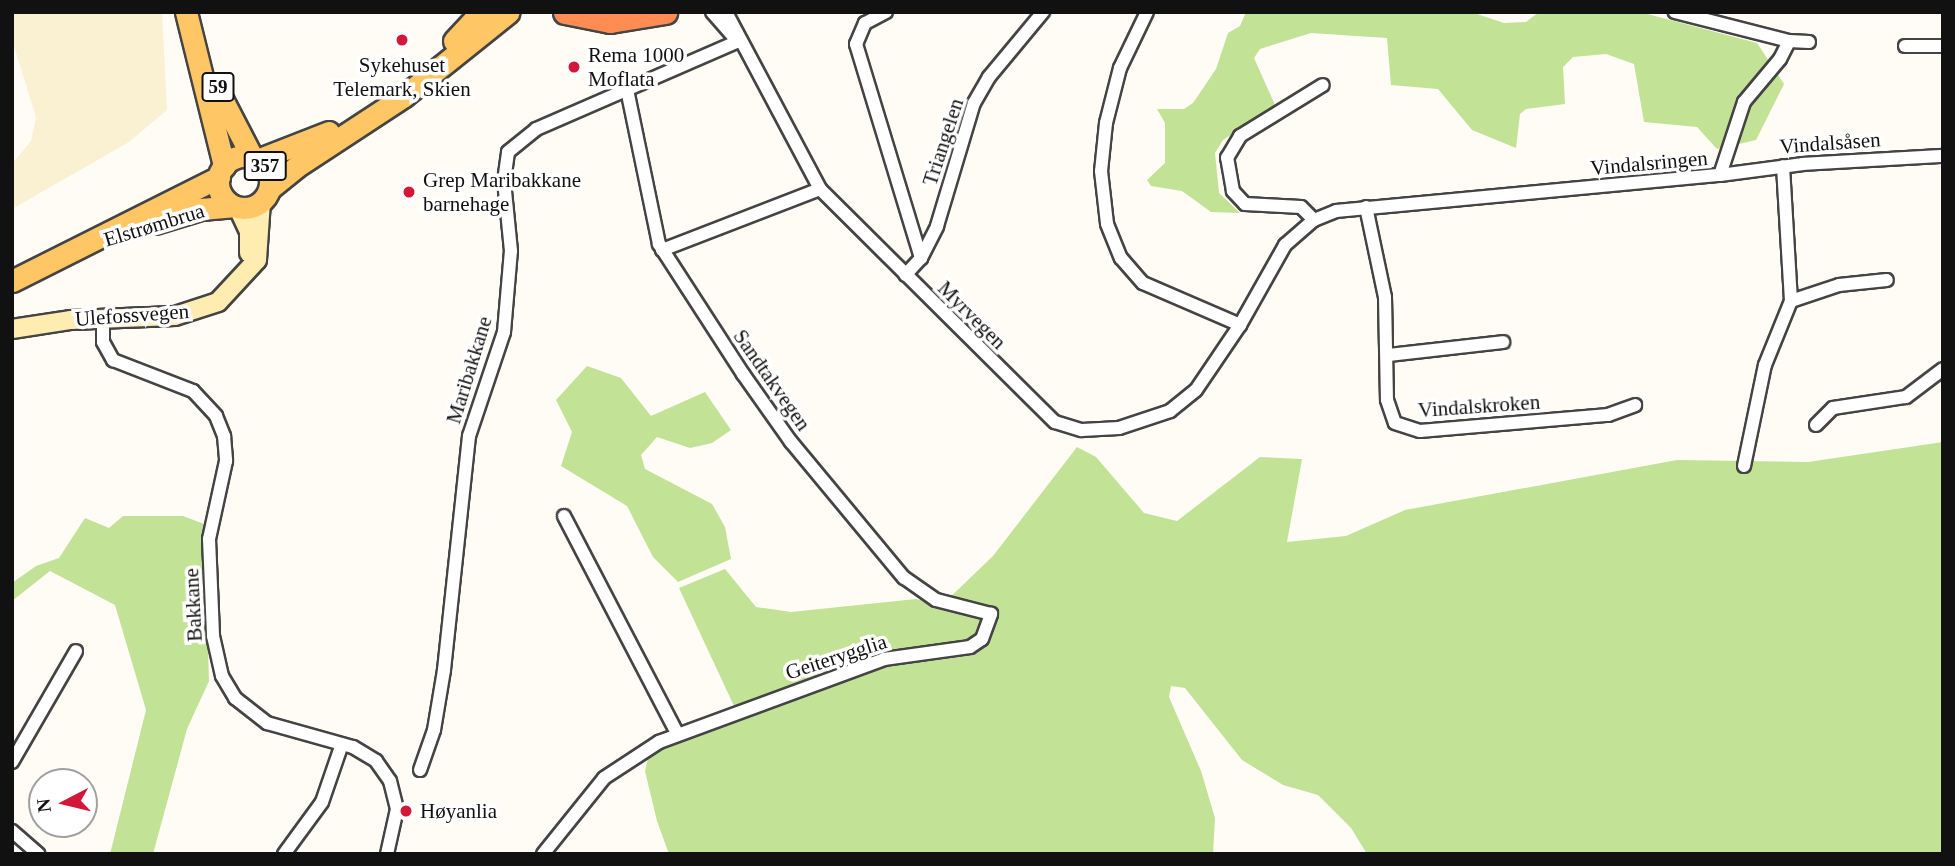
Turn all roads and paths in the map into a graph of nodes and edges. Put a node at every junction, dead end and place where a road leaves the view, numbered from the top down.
1 (186, 12) edge
2 (194, 12) edge
3 (481, 12) edge
4 (509, 12) edge
5 (565, 12) edge
6 (665, 12) edge
7 (712, 12) edge
8 (726, 12) edge
9 (886, 12) edge
10 (1043, 12) edge
11 (1147, 12) edge
12 (1675, 12) edge
13 (738, 41) junction
14 (1788, 41) junction
15 (1809, 42) dead end
16 (1905, 46) dead end
17 (1943, 46) edge
18 (1323, 85) dead end
19 (627, 90) junction
20 (1943, 156) edge
21 (255, 159) junction
22 (1783, 166) junction
23 (221, 171) junction
24 (1720, 175) junction
25 (821, 189) junction
26 (265, 196) junction
27 (1366, 206) junction
28 (235, 207) junction
29 (1314, 220) junction
30 (76, 248) junction
31 (662, 250) junction
32 (921, 258) junction
33 (905, 275) junction
34 (242, 280) junction
35 (1887, 280) dead end
36 (12, 281) edge
37 (1791, 301) junction
38 (103, 319) junction
39 (1240, 325) junction
40 (12, 328) edge
41 (1503, 342) dead end
42 (1388, 355) junction
43 (1943, 369) edge
44 (1635, 405) dead end
45 (1816, 425) dead end
46 (1744, 466) dead end
47 (564, 516) dead end
48 (991, 614) joint
49 (76, 651) dead end
50 (677, 733) junction
51 (342, 744) junction
52 (12, 762) edge
53 (420, 770) dead end
54 (12, 831) edge
55 (38, 854) edge
56 (284, 854) edge
57 (387, 854) edge
58 (542, 854) edge

1 - 23 main road, 59
2 - 21 main road, 59
3 - 21 main road, 357
4 - 26 main road, 357
5 - 6 highway
7 - 13 street, Myrvegen
8 - 13 street, Myrvegen
9 - 32 street, Triangelen
10 - 32 street, Triangelen
11 - 39 street
12 - 14 street
13 - 19 street, Maribakkane
13 - 25 street, Myrvegen
14 - 15 street
14 - 24 street, Vindalsringen
16 - 17 street
18 - 29 street
19 - 31 street, Sandtakvegen
19 - 53 street, Maribakkane
20 - 22 street, Vindalsåsen
21 - 23 main road, 357
21 - 26 main road, 357
22 - 24 street, Vindalsåsen
22 - 37 street
23 - 28 main road, 357
23 - 30 main road, Elstrømbrua / 357
24 - 27 street, Vindalsringen
25 - 31 street
25 - 33 street, Myrvegen
26 - 28 main road, 357
26 - 34 street, Ulefossvegen
27 - 29 street, Vindalsringen
27 - 42 street, Vindalskroken
28 - 30 main road, Elstrømbrua / 357
28 - 34 street
29 - 39 street, Vindalsringen
30 - 36 main road, Elstrømbrua / 357
31 - 48 street, Sandtakvegen
32 - 33 street, Triangelen
33 - 39 street, Myrvegen
34 - 38 street, Ulefossvegen
35 - 37 street
37 - 46 street
38 - 40 street, Ulefossvegen
38 - 51 street, Bakkane
41 - 42 street
42 - 44 street, Vindalskroken
43 - 45 street
47 - 50 street
48 - 50 street, Geiterygglia
49 - 52 street
50 - 58 street, Geiterygglia
51 - 56 street
51 - 57 street, Bakkane
54 - 55 street

